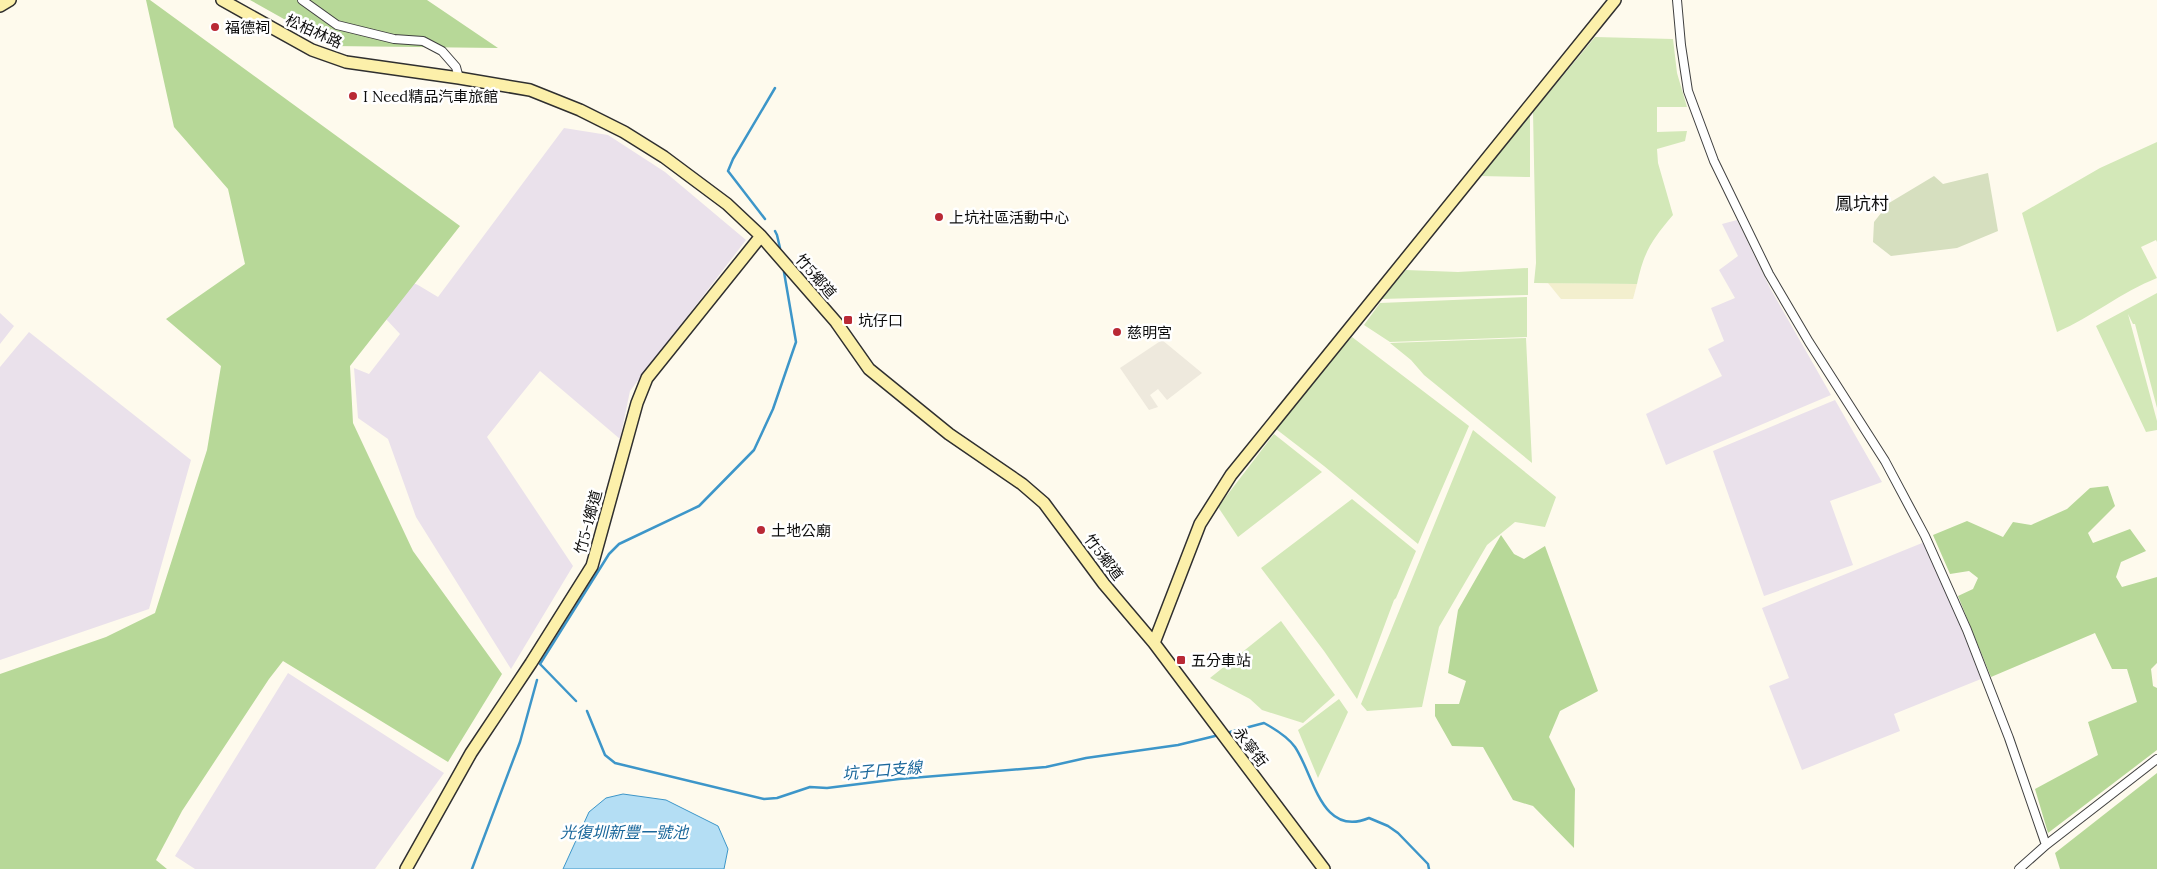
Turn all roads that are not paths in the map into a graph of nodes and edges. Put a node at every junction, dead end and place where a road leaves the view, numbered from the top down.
1 (10, 0) edge
2 (222, 0) edge
3 (302, 0) edge
4 (1615, 0) edge
5 (1677, 0) edge
6 (0, 6) edge
7 (459, 78) junction
8 (761, 236) junction
9 (1154, 643) junction
10 (2157, 759) edge
11 (2046, 846) junction
12 (406, 869) edge
13 (1324, 869) edge
14 (2019, 869) edge

1 - 6 street
2 - 7 street, 松柏林路
3 - 7 street
4 - 9 street
5 - 11 street
7 - 8 street, 竹5鄉道
8 - 9 street, 竹5鄉道
8 - 12 street, 竹5-1鄉道
9 - 13 street, 永寧街
10 - 11 street
11 - 14 street

